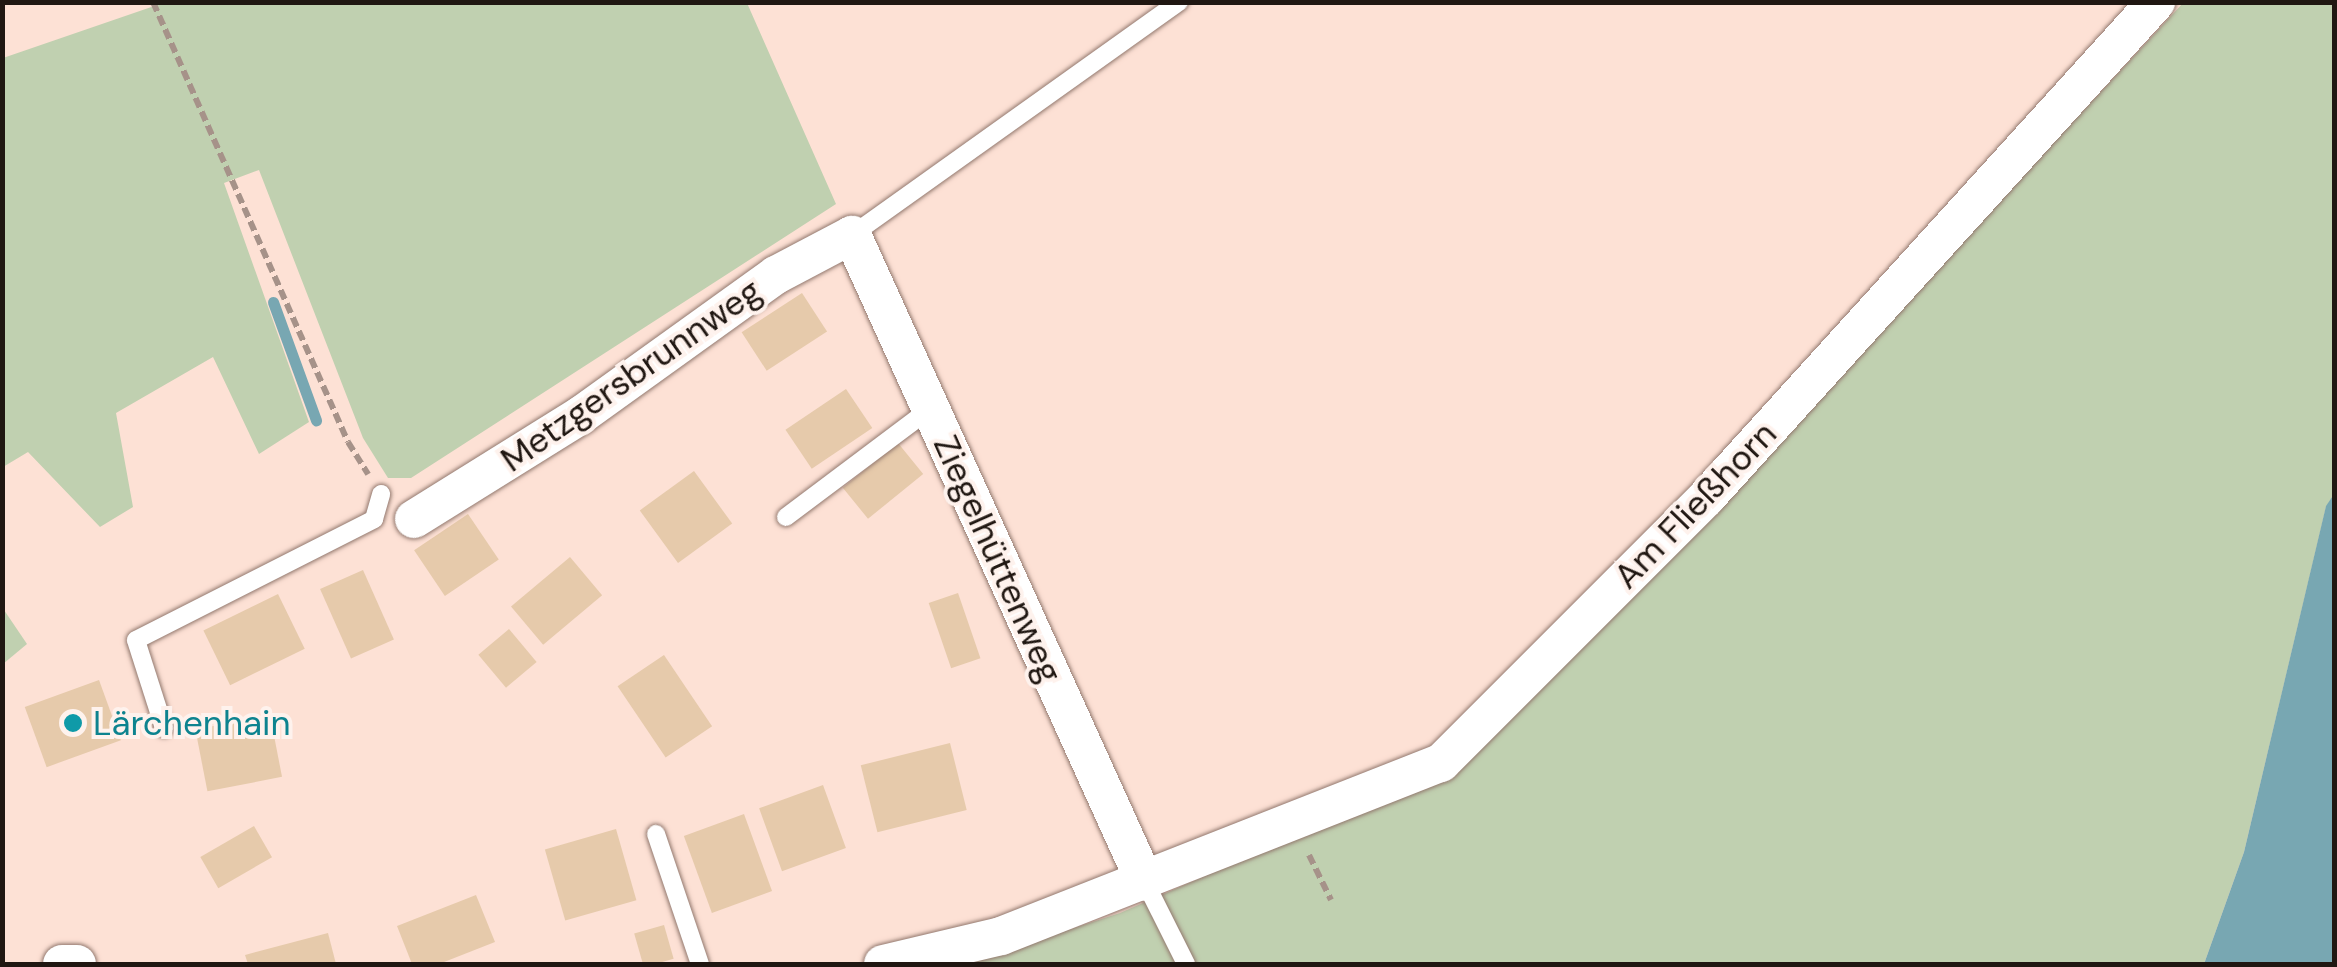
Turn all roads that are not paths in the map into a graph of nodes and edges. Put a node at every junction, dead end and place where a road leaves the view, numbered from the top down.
1 (1179, 2) edge
2 (2156, 2) edge
3 (852, 235) junction
4 (930, 409) junction
5 (381, 494) road end
6 (786, 516) dead end
7 (414, 520) dead end
8 (164, 728) dead end
9 (656, 834) dead end
10 (1145, 882) junction
11 (62, 964) edge
12 (77, 964) edge
13 (700, 964) edge
14 (883, 964) edge
15 (1186, 964) edge

1 - 3 lane
2 - 10 street, Am Fließhorn
3 - 4 street, Ziegelhüttenweg
3 - 7 street, Metzgersbrunnweg
4 - 6 lane
4 - 10 street, Ziegelhüttenweg
5 - 8 lane
9 - 13 lane
10 - 14 street, Am Fließhorn
10 - 15 lane
11 - 12 street

